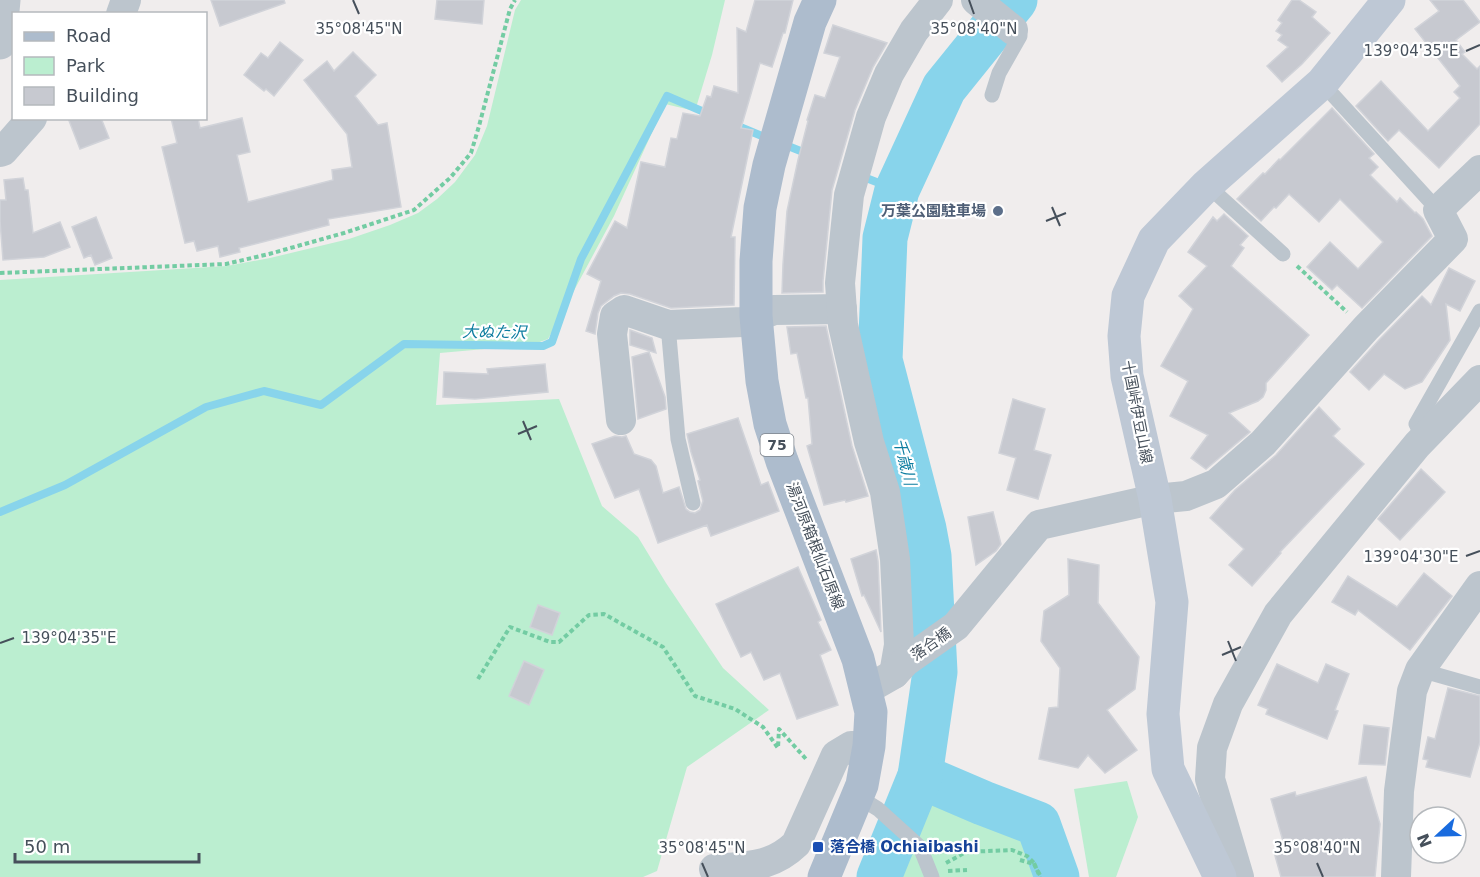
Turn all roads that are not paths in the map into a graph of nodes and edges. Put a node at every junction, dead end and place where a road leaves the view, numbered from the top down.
1 (4, 0) edge
2 (820, 0) edge
3 (938, 0) edge
4 (976, 0) edge
5 (1389, 0) edge
6 (1013, 30) joint
7 (0, 43) edge
8 (1322, 83) junction
9 (992, 95) dead end
10 (30, 120) edge
11 (0, 152) edge
12 (1480, 170) edge
13 (1207, 185) junction
14 (1438, 210) junction
15 (1283, 254) road end
16 (842, 309) junction
17 (1480, 311) edge
18 (756, 316) junction
19 (668, 325) junction
20 (1480, 380) edge
21 (621, 420) dead end
22 (1423, 438) junction
23 (1155, 499) junction
24 (693, 503) dead end
25 (1480, 586) edge
26 (1420, 670) junction
27 (888, 676) junction
28 (1480, 687) edge
29 (869, 746) junction
30 (868, 803) junction
31 (714, 869) dead end
32 (824, 877) edge
33 (932, 877) edge
34 (1220, 877) edge
35 (1239, 877) edge
36 (1396, 877) edge

1 - 7 street
2 - 18 main road, 湯河原箱根仙石原線 / 75
3 - 16 street
4 - 6 street
5 - 8 main road, 十国峠伊豆山線
6 - 9 lane
8 - 13 main road, 十国峠伊豆山線
8 - 14 lane
10 - 11 street
12 - 14 street
13 - 15 lane
13 - 23 main road, 十国峠伊豆山線
14 - 23 street, 落合橋
16 - 18 street
16 - 27 street
17 - 22 lane
18 - 19 street
18 - 27 main road, 湯河原箱根仙石原線 / 75
19 - 21 street
19 - 24 lane
20 - 22 street
22 - 35 street
23 - 27 street, 落合橋
23 - 34 main road, 十国峠伊豆山線
25 - 26 street
26 - 28 lane
26 - 36 street
27 - 29 main road, 湯河原箱根仙石原線 / 75
29 - 30 main road, 湯河原箱根仙石原線 / 75
29 - 31 street
30 - 32 main road, 湯河原箱根仙石原線 / 75
30 - 33 lane

